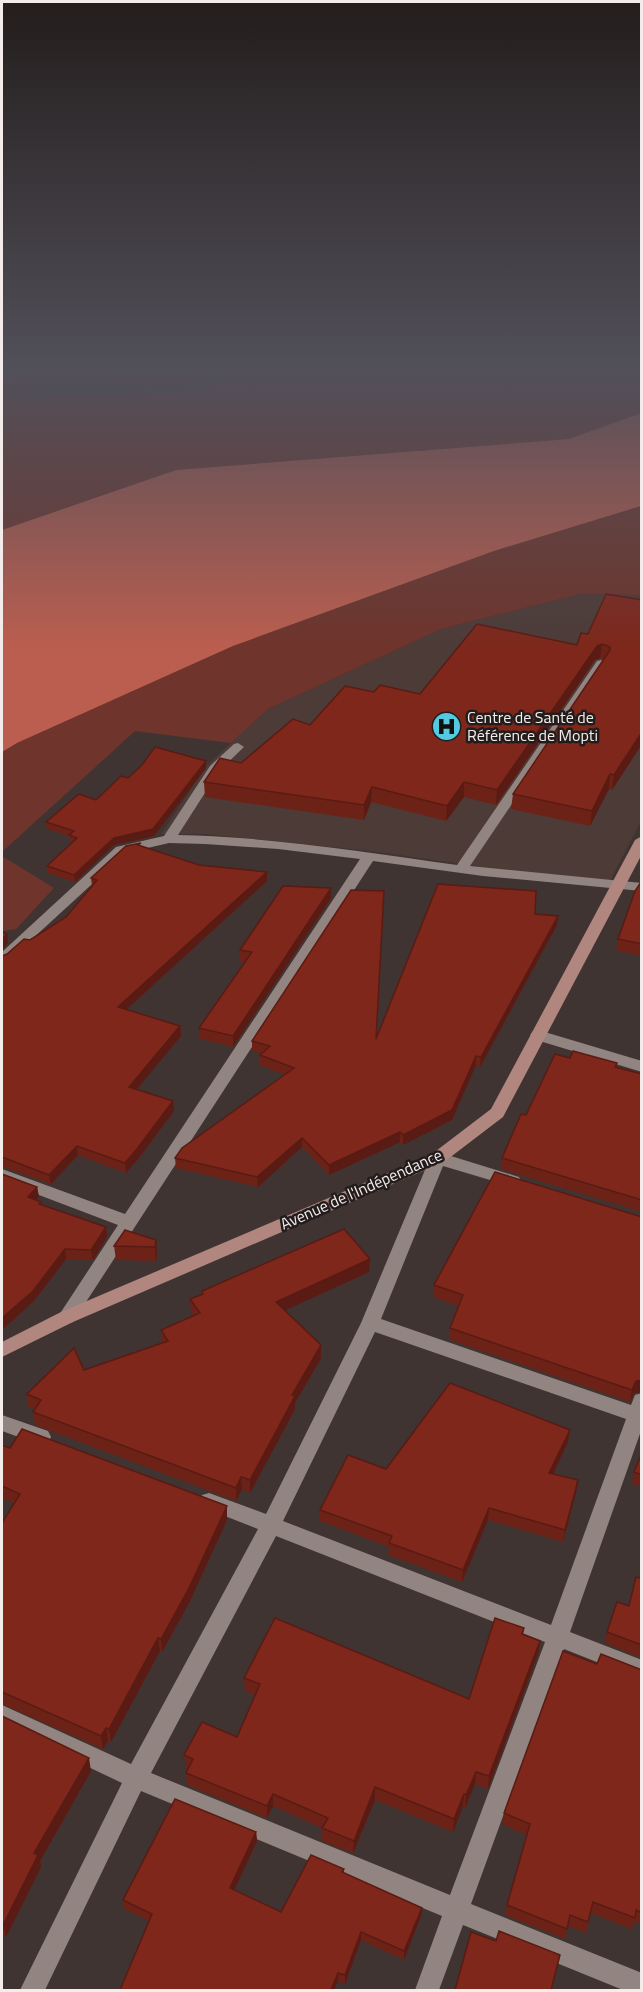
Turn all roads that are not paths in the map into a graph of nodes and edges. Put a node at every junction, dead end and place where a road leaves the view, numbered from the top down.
1 (601, 663) edge
2 (238, 747) dead end
3 (169, 839) junction
4 (642, 840) edge
5 (370, 855) junction
6 (461, 869) junction
7 (619, 885) junction
8 (642, 887) edge
9 (2, 958) edge
10 (538, 1035) junction
11 (642, 1067) edge
12 (438, 1158) junction
13 (2, 1175) edge
14 (528, 1186) edge
15 (128, 1222) junction
16 (67, 1317) junction
17 (370, 1323) junction
18 (2, 1350) edge
19 (640, 1411) edge
20 (2, 1423) edge
21 (56, 1443) edge
22 (196, 1496) edge
23 (272, 1524) junction
24 (557, 1638) junction
25 (642, 1670) edge
26 (2, 1715) edge
27 (136, 1778) junction
28 (456, 1912) junction
29 (642, 1986) edge
30 (32, 1990) edge
31 (427, 1990) edge

1 - 6 street
2 - 3 street
3 - 5 street
3 - 9 street
4 - 7 main road, Avenue de l'Indépendance
5 - 6 street
5 - 15 street
6 - 7 street
7 - 8 street
7 - 10 main road, Avenue de l'Indépendance
10 - 11 street
10 - 12 main road, Avenue de l'Indépendance
12 - 14 street
12 - 16 main road, Avenue de l'Indépendance
12 - 17 street
13 - 15 street
15 - 16 street
16 - 18 main road, Avenue de l'Indépendance
17 - 19 street
17 - 23 street
19 - 24 street
20 - 21 street
22 - 23 street
23 - 24 street
23 - 27 street
24 - 25 street
24 - 28 street
26 - 27 street
27 - 28 street
27 - 30 street
28 - 29 street
28 - 31 street

